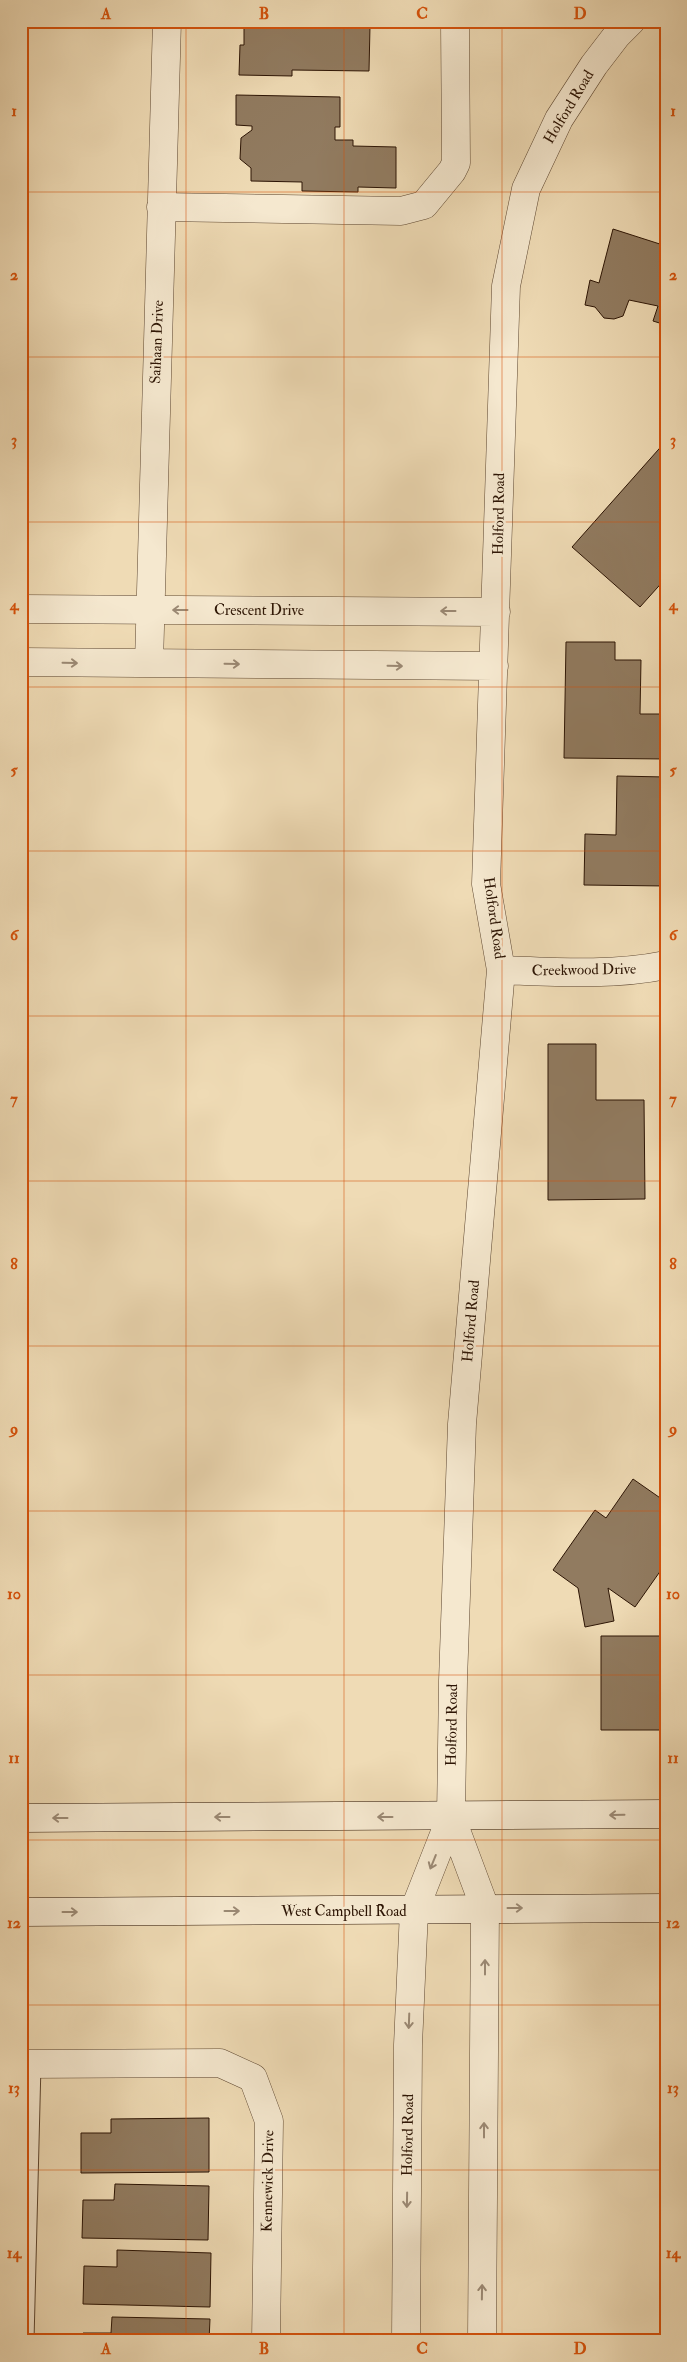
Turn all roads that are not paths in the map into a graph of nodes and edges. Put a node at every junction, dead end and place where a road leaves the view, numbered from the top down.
1 (167, 21) edge
2 (455, 21) edge
3 (631, 21) edge
4 (161, 207) junction
5 (21, 609) edge
6 (149, 610) junction
7 (496, 612) junction
8 (21, 662) edge
9 (149, 663) junction
10 (494, 666) junction
11 (666, 965) edge
12 (501, 970) junction
13 (666, 1814) edge
14 (451, 1817) junction
15 (21, 1818) edge
16 (485, 1908) junction
17 (666, 1908) edge
18 (414, 1911) junction
19 (21, 1912) edge
20 (26, 2064) edge
21 (24, 2341) edge
22 (266, 2341) edge
23 (406, 2341) edge
24 (482, 2341) edge

1 - 4 street, Saihaan Drive
2 - 4 street
3 - 7 street, Holford Road
4 - 6 street, Saihaan Drive
5 - 6 street, Crescent Drive
7 -> 6 street, Crescent Drive
6 - 9 street, Saihaan Drive
7 - 10 street, Holford Road
8 -> 9 street
9 -> 10 street
10 - 12 street, Holford Road
11 - 12 street, Creekwood Drive
12 - 14 street, Holford Road
13 -> 14 street
14 -> 15 street
14 - 16 street, Holford Road
14 -> 18 street, Holford Road
16 -> 17 street, West Campbell Road
16 - 18 street, West Campbell Road
24 -> 16 street, Holford Road
19 -> 18 street, West Campbell Road
18 -> 23 street, Holford Road
20 - 21 lane
20 - 22 street, Kennewick Drive

